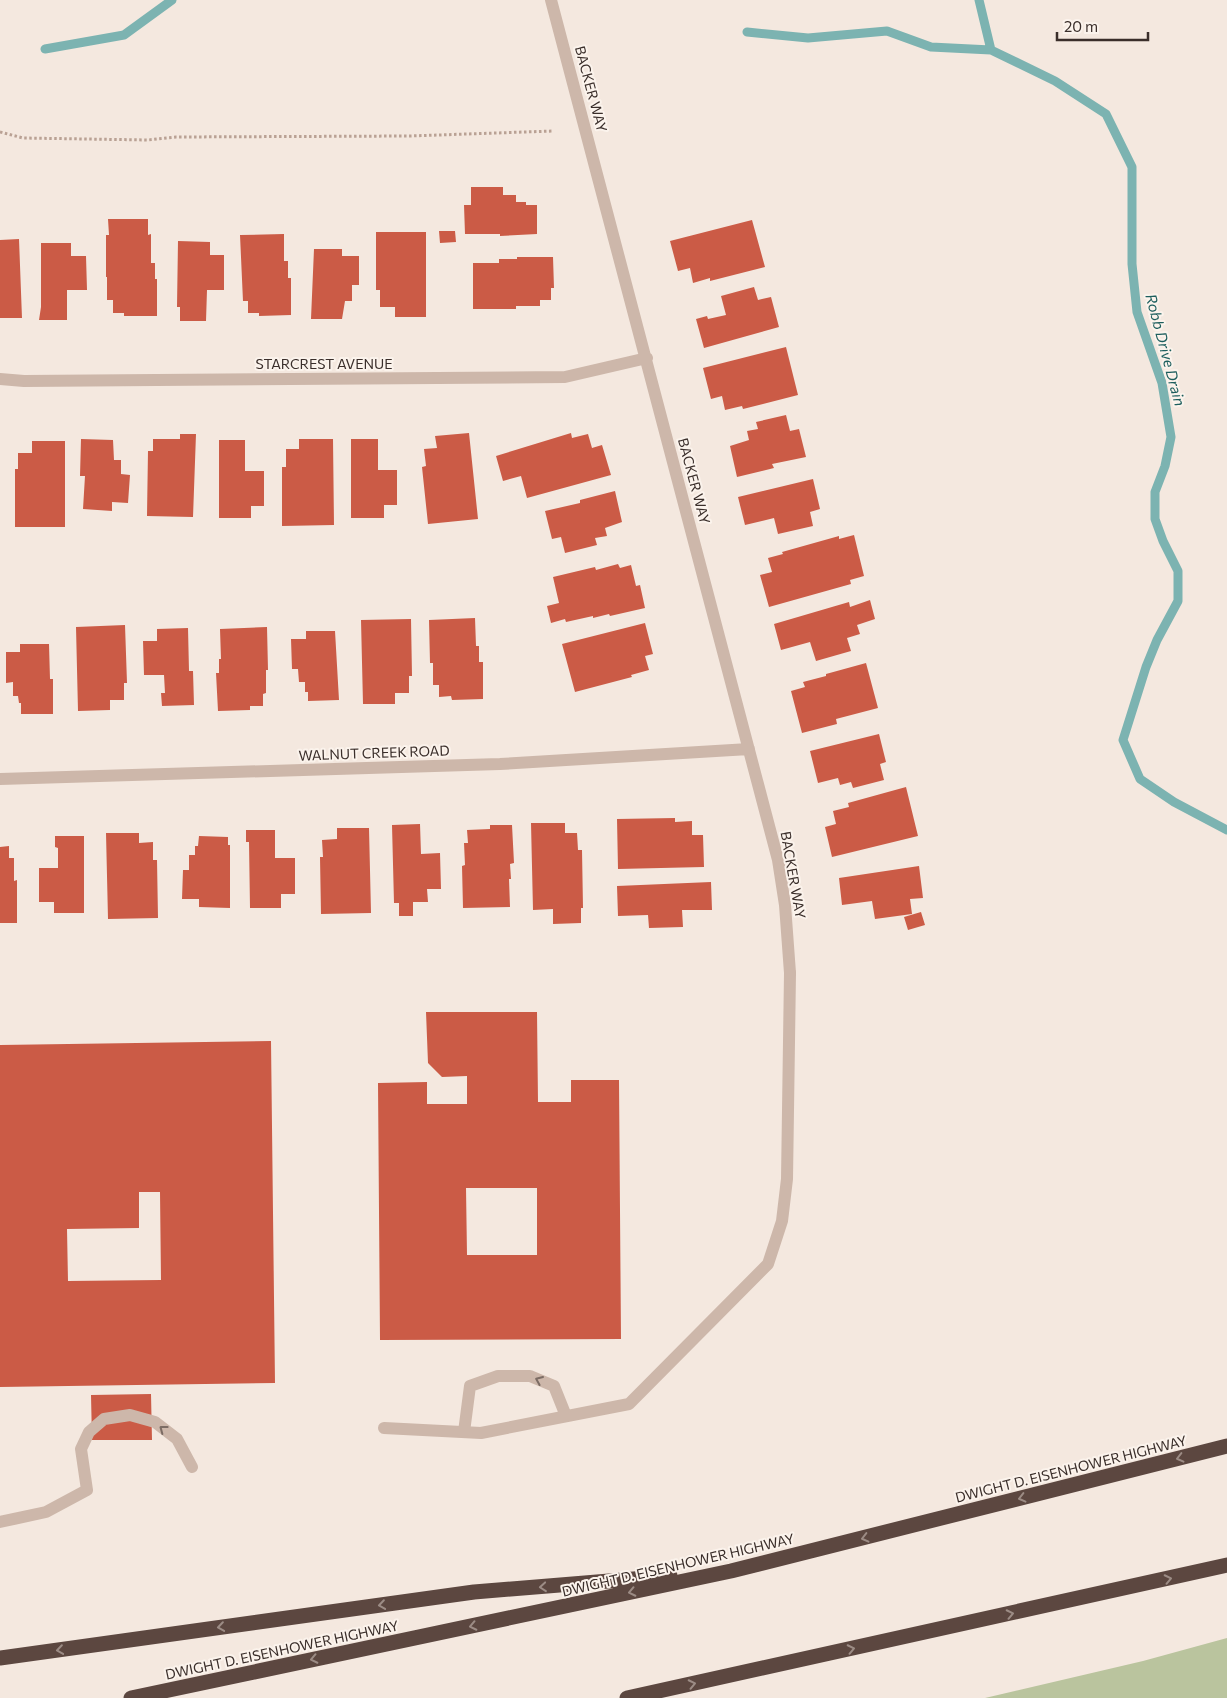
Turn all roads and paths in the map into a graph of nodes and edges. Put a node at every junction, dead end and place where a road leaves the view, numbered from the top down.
1 (551, 0) edge
2 (553, 131) dead end
3 (0, 132) edge
4 (646, 358) junction
5 (0, 379) edge
6 (749, 749) junction
7 (0, 780) edge
8 (566, 1416) junction
9 (384, 1428) dead end
10 (464, 1432) junction
11 (1227, 1446) edge
12 (192, 1467) dead end
13 (0, 1522) edge
14 (1227, 1565) edge
15 (731, 1571) junction
16 (0, 1658) edge
17 (132, 1698) edge
18 (628, 1698) edge

1 - 4 street, BACKER WAY
2 - 3 path
4 - 5 street, STARCREST AVENUE
4 - 6 street, BACKER WAY
6 - 7 street, WALNUT CREEK ROAD
6 - 8 street, BACKER WAY
8 - 10 street, BACKER WAY
8 -> 10 street
9 - 10 street, BACKER WAY
11 -> 15 highway, DWIGHT D. EISENHOWER HIGHWAY
12 -> 13 street
18 -> 14 highway
15 -> 16 highway
15 -> 17 highway, DWIGHT D. EISENHOWER HIGHWAY

